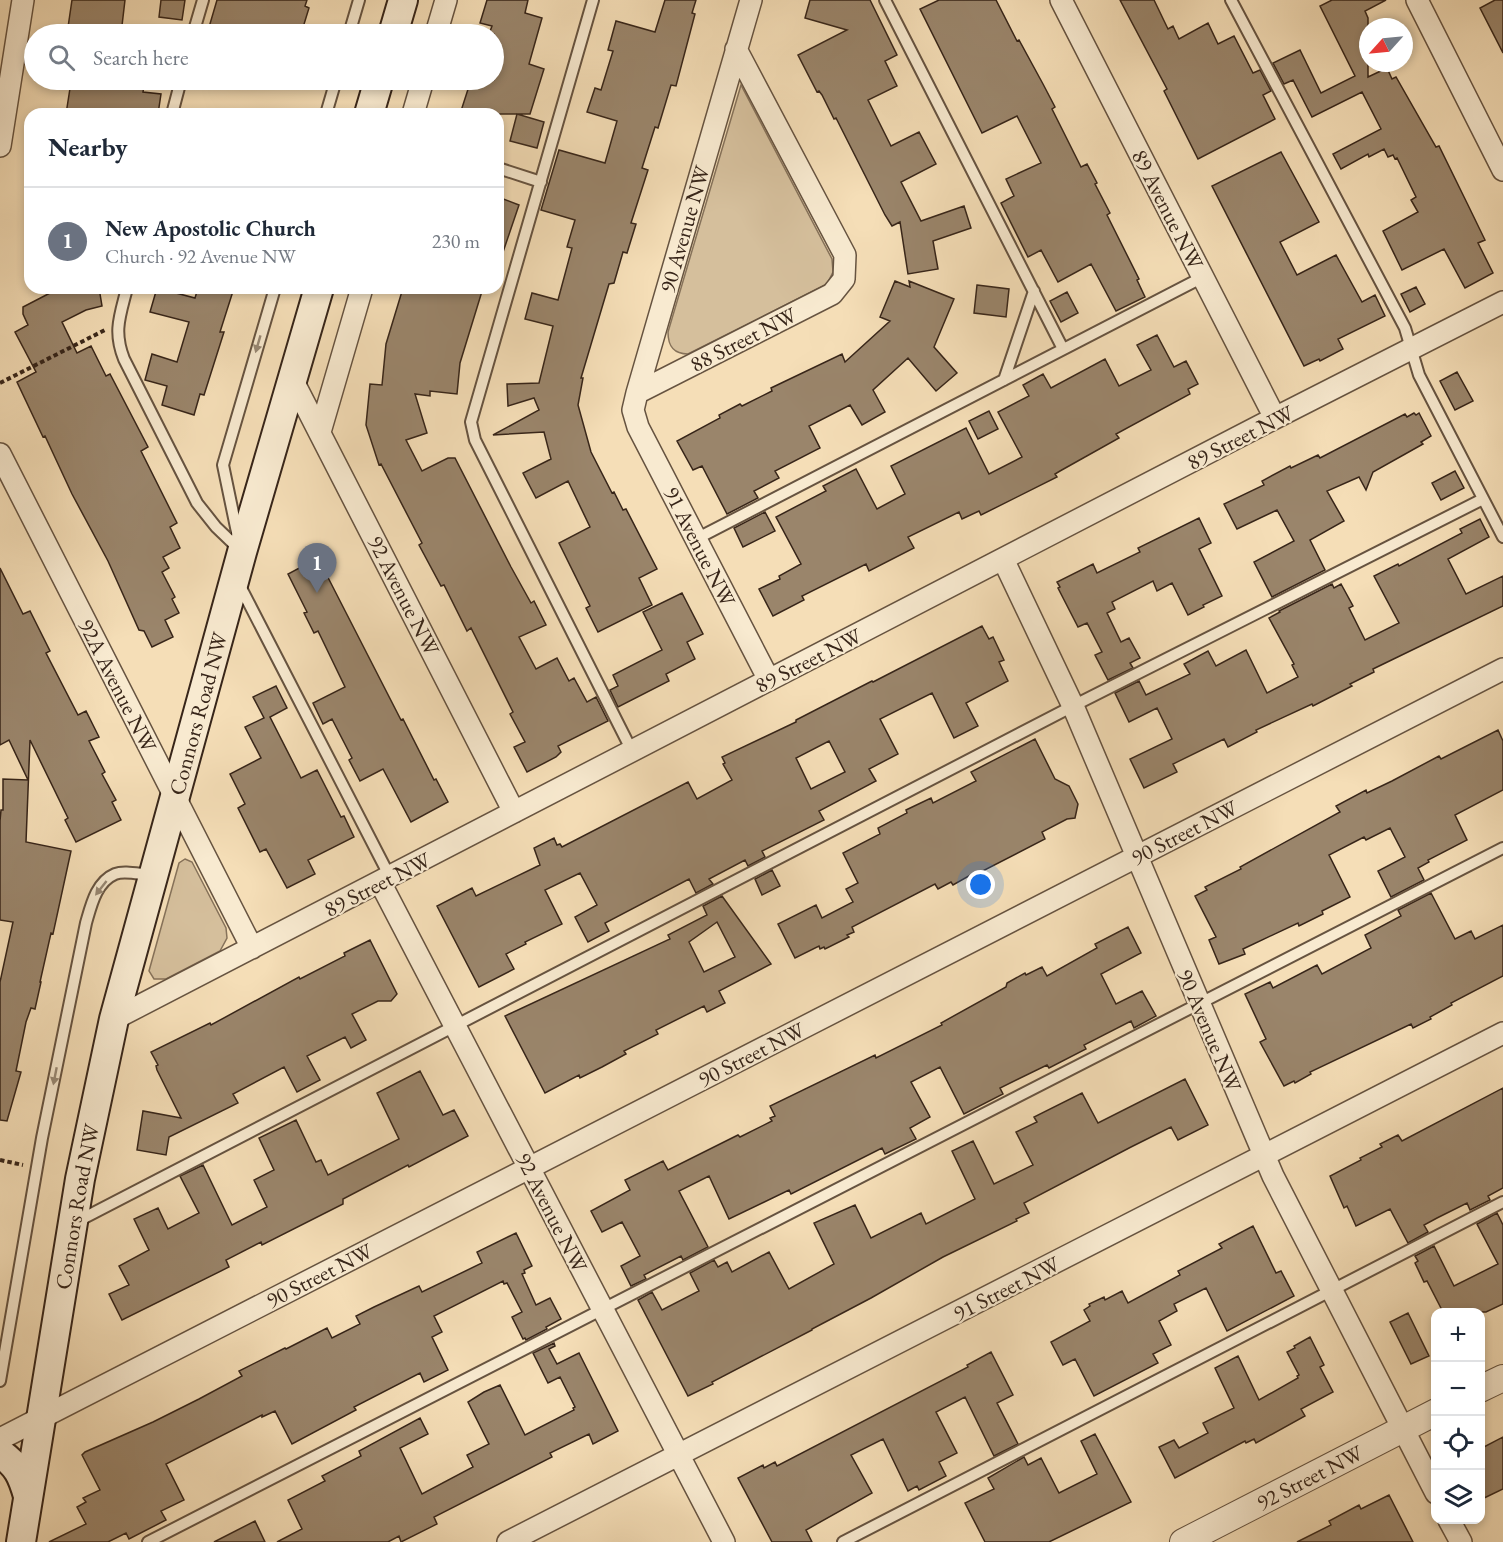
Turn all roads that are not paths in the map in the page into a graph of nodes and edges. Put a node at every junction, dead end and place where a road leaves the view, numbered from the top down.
1 (22, 0) edge
2 (203, 0) edge
3 (359, 0) edge
4 (403, 0) edge
5 (446, 0) edge
6 (593, 0) edge
7 (751, 0) edge
8 (885, 0) edge
9 (1061, 0) edge
10 (1231, 0) edge
11 (1417, 0) edge
12 (196, 24) edge
13 (352, 24) edge
14 (396, 24) edge
15 (439, 24) edge
16 (736, 49) junction
17 (178, 90) edge
18 (333, 90) edge
19 (377, 90) edge
20 (420, 90) edge
21 (174, 108) edge
22 (328, 108) edge
23 (371, 108) edge
24 (415, 108) edge
25 (0, 146) edge
26 (504, 170) edge
27 (1503, 170) edge
28 (540, 182) junction
29 (1203, 277) junction
30 (1034, 291) junction
31 (125, 294) edge
32 (272, 294) edge
33 (317, 294) edge
34 (360, 294) edge
35 (1503, 303) edge
36 (1064, 349) junction
37 (1412, 350) junction
38 (292, 379) junction
39 (1004, 380) junction
40 (635, 401) junction
41 (1275, 418) junction
42 (320, 432) junction
43 (0, 454) edge
44 (1484, 499) junction
45 (1503, 537) edge
46 (696, 539) junction
47 (1002, 559) junction
48 (239, 564) junction
49 (1503, 669) edge
50 (769, 680) junction
51 (1074, 706) junction
52 (632, 751) junction
53 (175, 797) junction
54 (514, 812) junction
55 (1503, 848) edge
56 (1138, 856) junction
57 (154, 875) junction
58 (385, 879) junction
59 (252, 948) junction
60 (1200, 1004) junction
61 (114, 1019) junction
62 (455, 1026) junction
63 (1503, 1033) edge
64 (1264, 1155) junction
65 (529, 1167) junction
66 (1503, 1202) edge
67 (72, 1224) junction
68 (1332, 1290) junction
69 (602, 1308) junction
70 (1503, 1378) edge
71 (0, 1381) edge
72 (1485, 1387) edge
73 (1431, 1415) edge
74 (40, 1418) junction
75 (1403, 1429) junction
76 (0, 1439) edge
77 (0, 1453) edge
78 (678, 1455) junction
79 (1431, 1483) edge
80 (28, 1496) junction
81 (1451, 1524) edge
82 (21, 1542) edge
83 (148, 1542) edge
84 (508, 1542) edge
85 (724, 1542) edge
86 (843, 1542) edge
87 (1183, 1542) edge
88 (1461, 1542) edge

1 - 25 street
2 - 12 lane
3 - 13 lane
4 - 14 main road
5 - 15 street
6 - 28 lane
7 - 16 street, 90 Avenue NW
8 - 30 lane
9 - 29 street, 89 Avenue NW
10 - 37 lane
11 - 27 street
16 - 40 street, 90 Avenue NW
16 - 40 street, 88 Street NW
17 - 21 lane
18 - 22 lane
19 - 23 main road
20 - 24 street
26 - 28 lane
28 - 52 lane
29 - 36 lane
29 - 41 street, 89 Avenue NW
30 - 36 lane
30 - 39 lane
31 - 48 lane
32 -> 48 lane, Connors Road NW
33 - 38 main road, Connors Road NW
34 - 42 street
35 - 37 street, 89 Street NW
36 - 39 lane
37 - 41 street, 89 Street NW
37 - 44 lane
38 - 42 street, 92 Avenue NW
38 - 48 main road, Connors Road NW
39 - 46 lane
40 - 46 street, 91 Avenue NW
41 - 47 street, 89 Street NW
42 - 54 street, 92 Avenue NW
43 - 53 street, 92A Avenue NW
44 - 45 lane
44 - 51 lane
46 - 50 street, 91 Avenue NW
47 - 50 street, 89 Street NW
47 - 51 street, 90 Avenue NW
48 - 53 main road, Connors Road NW
48 - 58 lane
49 - 56 street, 90 Street NW
50 - 52 street, 89 Street NW
51 - 56 street, 90 Avenue NW
51 - 62 lane
52 - 54 street, 89 Street NW
53 - 57 main road, Connors Road NW
53 - 59 street, 92A Avenue NW
54 - 58 street, 89 Street NW
55 - 60 lane
56 - 60 street, 90 Avenue NW
56 - 65 street, 90 Street NW
57 - 61 main road, Connors Road NW
57 -> 71 lane, Connors Road NW
58 - 59 street, 89 Street NW
58 - 62 street, 92 Avenue NW
59 - 61 street, 89 Street NW
60 - 64 street, 90 Avenue NW
60 - 69 lane
61 - 67 main road, Connors Road NW
62 - 65 street, 92 Avenue NW
62 - 67 lane
63 - 64 street, 91 Street NW
64 - 68 street, 90 Avenue NW
64 - 78 street, 91 Street NW
65 - 69 street, 92 Avenue NW
65 - 74 street, 90 Street NW
66 - 68 lane
67 - 74 main road, Connors Road NW
68 - 75 street, 90 Avenue NW
68 - 86 lane
69 - 78 street, 92 Avenue NW
69 - 83 lane
70 - 72 street
73 - 75 street, 92 Street NW
74 - 76 street, 90 Street NW
74 - 80 main road, Connors Road NW
75 - 79 street, 90 Avenue NW
75 - 87 street, 92 Street NW
77 - 80 main road
78 - 84 street, 91 Street NW
78 - 85 street, 92 Avenue NW
80 - 82 main road, Connors Road NW
81 - 88 street

